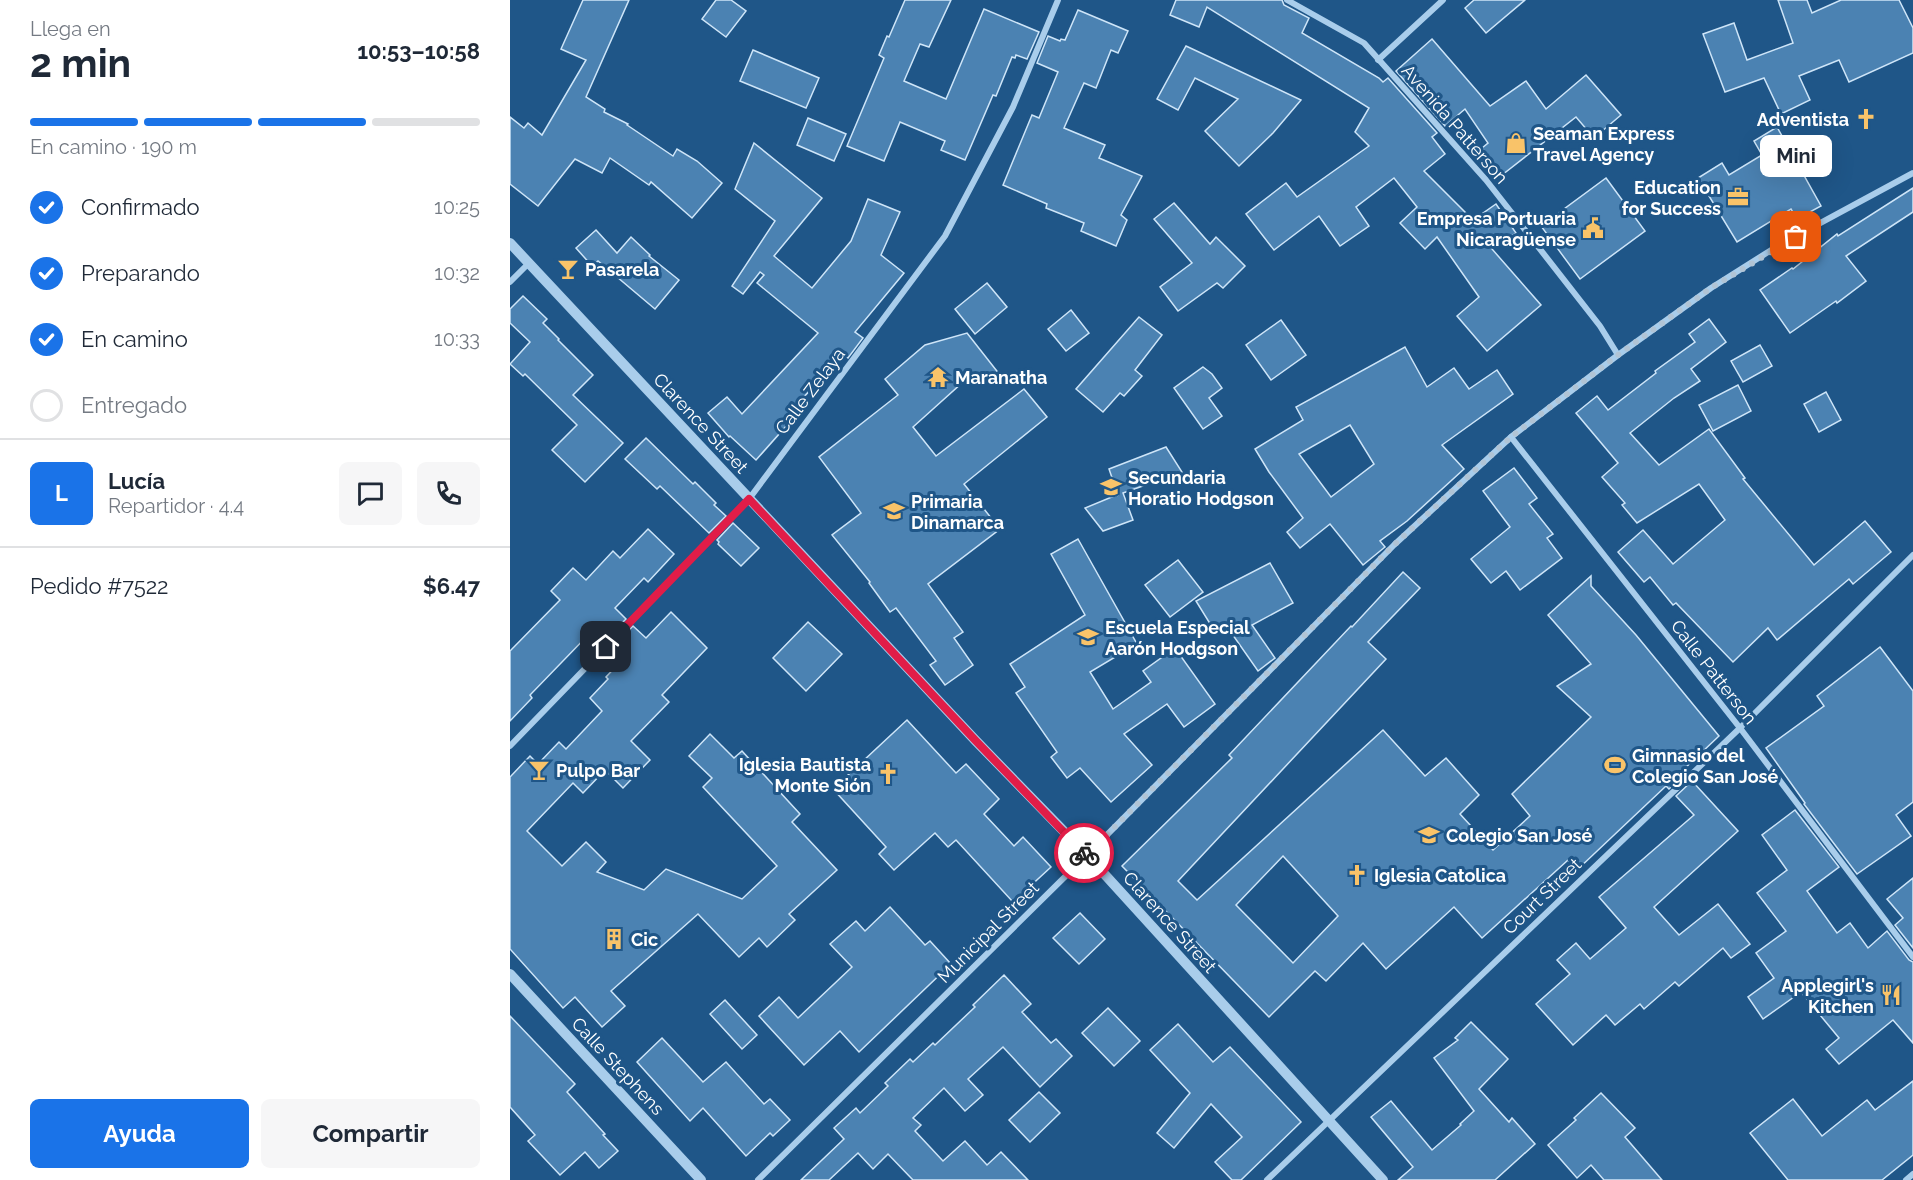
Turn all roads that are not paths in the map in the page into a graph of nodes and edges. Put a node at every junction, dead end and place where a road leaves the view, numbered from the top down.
1 (1058, 0) edge
2 (1287, 0) edge
3 (1443, 0) edge
4 (1378, 60) junction
5 (1913, 173) edge
6 (510, 243) edge
7 (529, 263) junction
8 (510, 282) edge
9 (1618, 355) junction
10 (1511, 437) junction
11 (749, 499) junction
12 (1913, 555) edge
13 (1740, 728) junction
14 (510, 746) edge
15 (1087, 855) junction
16 (1913, 957) edge
17 (510, 974) edge
18 (1329, 1122) junction
19 (1913, 1174) edge
20 (701, 1180) edge
21 (758, 1180) edge
22 (1267, 1180) edge
23 (1383, 1180) edge
24 (1906, 1180) edge

1 - 11 street, Calle Zelaya
2 - 4 street, Avenida Patterson
3 - 4 street
4 - 9 street, Avenida Patterson
5 - 9 street, Municipal Street
6 - 7 street, Clarence Street
7 - 8 street
7 - 11 street, Clarence Street
9 - 10 street, Municipal Street
10 - 13 street, Calle Patterson
10 - 15 street, Municipal Street
11 - 14 street, Calle Zelaya
11 - 15 street, Clarence Street
12 - 13 street, Court Street
13 - 16 street, Calle Patterson
13 - 18 street, Court Street
15 - 18 street, Clarence Street
15 - 21 street, Municipal Street
17 - 20 street, Calle Stephens
18 - 22 street, Court Street
18 - 23 street, Clarence Street
19 - 24 street

